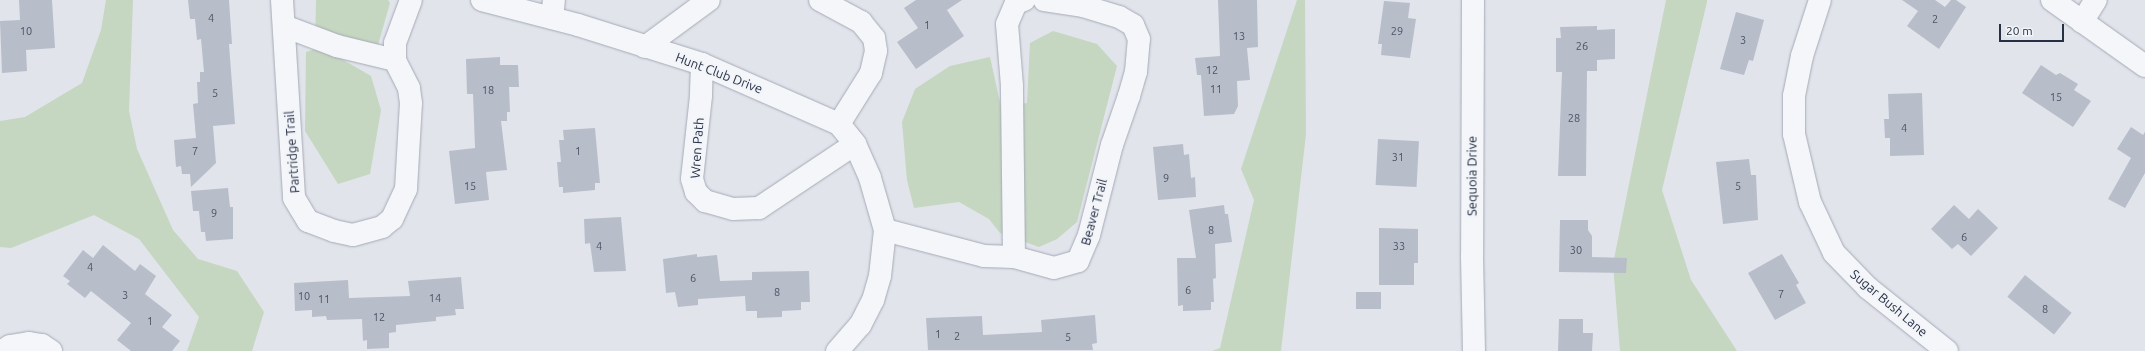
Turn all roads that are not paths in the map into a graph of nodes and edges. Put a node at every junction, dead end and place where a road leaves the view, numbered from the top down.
1 (282, 0) edge
2 (411, 0) edge
3 (482, 0) edge
4 (709, 0) edge
5 (820, 0) edge
6 (1024, 0) edge
7 (1044, 0) edge
8 (1473, 0) edge
9 (1820, 0) edge
10 (2052, 0) edge
11 (2096, 0) edge
12 (553, 9) edge
13 (2082, 22) junction
14 (284, 26) junction
15 (645, 47) junction
16 (395, 60) junction
17 (702, 64) junction
18 (2145, 66) edge
19 (839, 124) junction
20 (855, 144) junction
21 (885, 230) junction
22 (1014, 257) junction
23 (2, 351) edge
24 (51, 351) edge
25 (837, 351) edge
26 (1474, 351) edge
27 (1947, 351) edge

1 - 14 street, Partridge Trail
2 - 16 street, Partridge Trail
3 - 12 street, Hunt Club Drive
4 - 15 street
5 - 19 street
6 - 22 street
7 - 22 street, Beaver Trail
8 - 26 street, Sequoia Drive
9 - 27 street, Sugar Bush Lane
10 - 13 street
11 - 13 street
12 - 15 street, Hunt Club Drive
13 - 18 street
14 - 16 street
14 - 16 street, Partridge Trail
15 - 17 street, Hunt Club Drive
17 - 19 street, Hunt Club Drive
17 - 20 street, Wren Path
19 - 20 street, Hunt Club Drive
20 - 21 street, Hunt Club Drive
21 - 22 street
21 - 25 street, Hunt Club Drive
23 - 24 street

